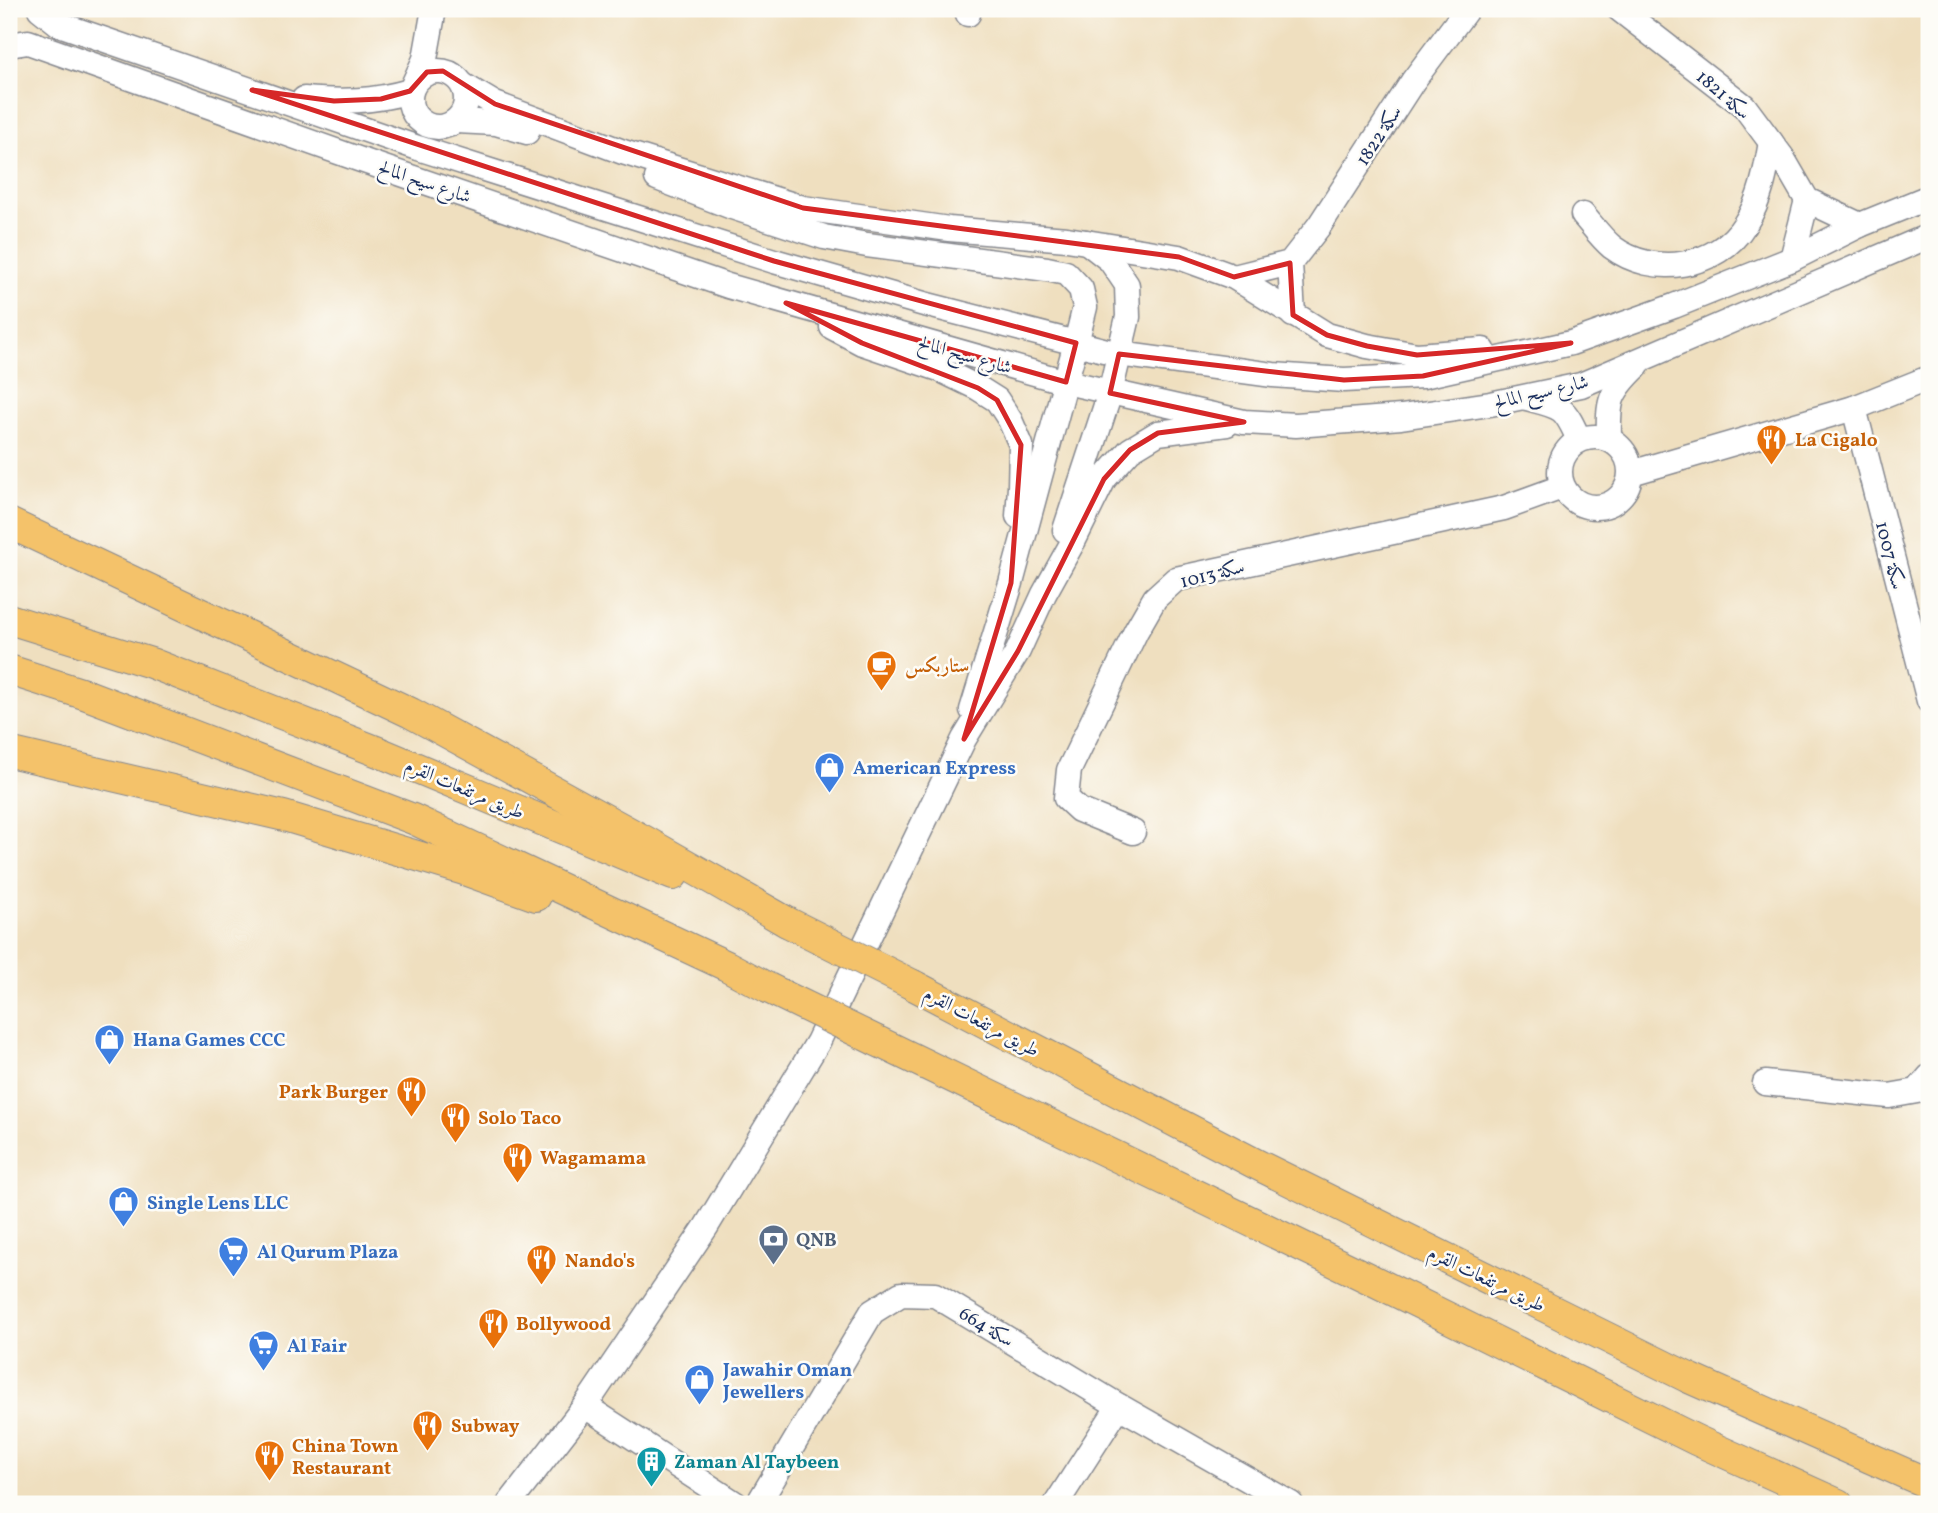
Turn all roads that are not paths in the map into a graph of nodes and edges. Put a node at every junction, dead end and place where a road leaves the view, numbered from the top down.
1 (40, 9) edge
2 (434, 9) edge
3 (1467, 9) edge
4 (1619, 9) edge
5 (430, 36) junction
6 (9, 45) edge
7 (457, 80) junction
8 (412, 87) junction
9 (252, 90) junction
10 (456, 121) junction
11 (1771, 142) junction
12 (1929, 197) edge
13 (1807, 200) junction
14 (1583, 215) dead end
15 (1860, 225) junction
16 (1929, 236) edge
17 (1087, 242) junction
18 (1792, 259) junction
19 (1290, 263) junction
20 (1234, 277) junction
21 (786, 303) junction
22 (1293, 315) junction
23 (1076, 342) junction
24 (1571, 343) junction
25 (1119, 355) junction
26 (1647, 357) junction
27 (1929, 378) edge
28 (1066, 382) junction
29 (1110, 393) junction
30 (1522, 397) junction
31 (1854, 408) junction
32 (1244, 422) junction
33 (1609, 439) junction
34 (1579, 440) junction
35 (1631, 473) junction
36 (1562, 487) junction
37 (9, 523) edge
38 (1011, 583) junction
39 (1044, 594) junction
40 (9, 618) edge
41 (9, 670) edge
42 (1929, 701) edge
43 (964, 739) junction
44 (9, 752) edge
45 (9, 766) edge
46 (99, 775) junction
47 (1133, 832) dead end
48 (786, 922) junction
49 (727, 967) junction
50 (1929, 1077) edge
51 (1765, 1083) dead end
52 (585, 1406) junction
53 (1119, 1406) junction
54 (1929, 1484) edge
55 (509, 1504) edge
56 (736, 1504) edge
57 (758, 1504) edge
58 (1056, 1504) edge
59 (1291, 1504) edge
60 (1838, 1504) edge

1 - 9 street, شارع سيح المالح
2 - 5 street
3 - 19 street, سكة 1822
4 - 11 street, سكة 1821
5 - 7 street
5 - 8 street
6 - 21 street, شارع سيح المالح
7 - 8 street
7 - 10 street
7 - 17 street
8 - 9 street
8 - 10 street
9 - 23 street, شارع سيح المالح
10 - 23 street
11 - 13 street, سكة 1821
11 - 14 street
12 - 15 street, شارع سيح المالح
13 - 15 street
13 - 18 street
15 - 18 street, شارع سيح المالح
16 - 26 street, شارع سيح المالح
17 - 20 street
17 - 25 street
18 - 24 street, شارع سيح المالح
19 - 20 street
19 - 22 street
20 - 22 street
21 - 28 street, شارع سيح المالح
21 - 38 street
22 - 24 street
23 - 25 street, شارع سيح المالح
23 - 28 street
24 - 25 street, شارع سيح المالح
25 - 29 street
26 - 30 street, شارع سيح المالح
26 - 33 street
27 - 31 street
28 - 29 street, شارع سيح المالح
28 - 38 street
29 - 32 street, شارع سيح المالح
29 - 39 street
30 - 32 street, شارع سيح المالح
30 - 34 street
31 - 35 street
31 - 42 street, سكة 1007
32 - 39 street
33 - 34 street
33 - 35 street
34 - 36 street
35 - 36 street
36 - 47 street, سكة 1013
37 - 48 main road
38 - 43 street
39 - 43 street
40 - 48 main road, طريق مرتفعات القرم
41 - 49 main road
43 - 52 street
44 - 46 main road
45 - 46 main road
46 - 49 main road
48 - 54 main road, طريق مرتفعات القرم, bridge
49 - 60 main road, bridge
50 - 51 street
52 - 55 street
52 - 56 street
53 - 57 street, سكة 664
53 - 58 street
53 - 59 street, سكة 664

